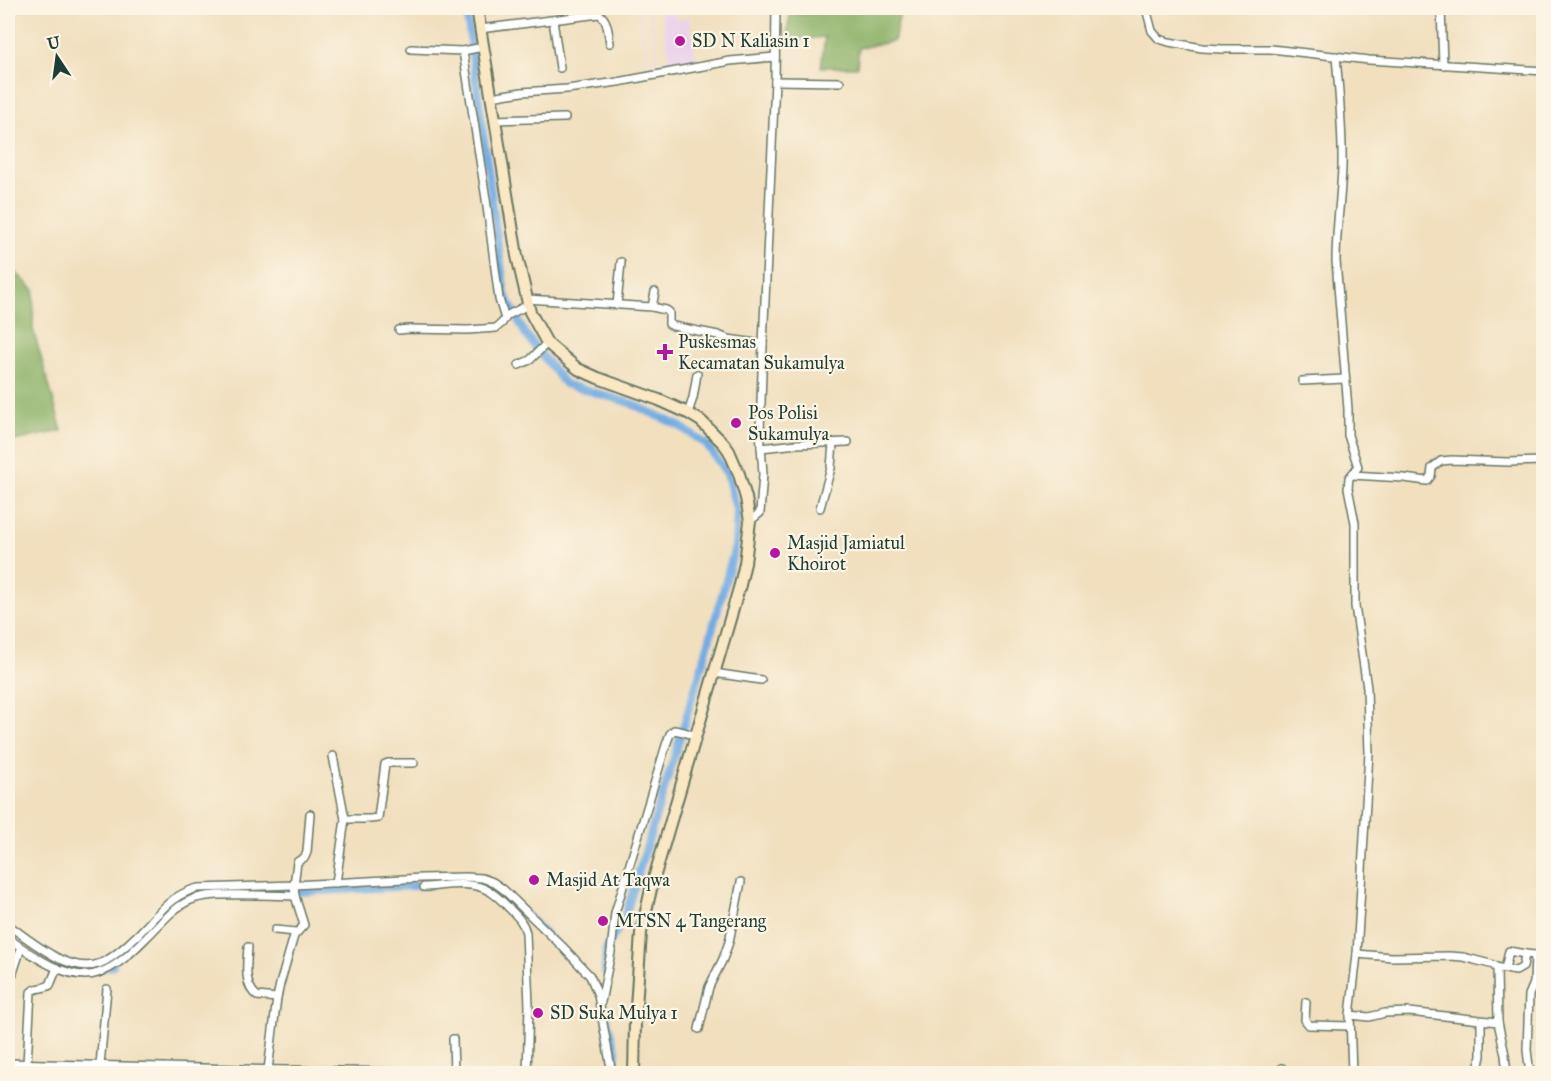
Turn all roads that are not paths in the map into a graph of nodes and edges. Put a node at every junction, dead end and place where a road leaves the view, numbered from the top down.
1 (477, 8) edge
2 (776, 8) edge
3 (1146, 8) edge
4 (1441, 8) edge
5 (553, 20) junction
6 (480, 29) junction
7 (610, 43) dead end
8 (482, 47) junction
9 (411, 49) dead end
10 (465, 51) junction
11 (1336, 56) junction
12 (775, 57) junction
13 (1443, 65) junction
14 (560, 68) dead end
15 (1544, 70) edge
16 (775, 81) junction
17 (840, 82) dead end
18 (491, 97) junction
19 (565, 118) dead end
20 (495, 120) junction
21 (621, 262) dead end
22 (655, 292) dead end
23 (525, 305) junction
24 (617, 305) junction
25 (652, 307) junction
26 (505, 317) junction
27 (399, 330) dead end
28 (763, 344) junction
29 (545, 346) junction
30 (519, 365) dead end
31 (697, 374) dead end
32 (1345, 379) junction
33 (1302, 381) dead end
34 (688, 413) junction
35 (848, 442) dead end
36 (833, 443) junction
37 (761, 448) junction
38 (1544, 461) edge
39 (1352, 475) junction
40 (820, 508) dead end
41 (750, 521) junction
42 (714, 673) junction
43 (761, 680) dead end
44 (696, 736) junction
45 (333, 756) dead end
46 (414, 763) dead end
47 (310, 814) dead end
48 (345, 819) junction
49 (741, 882) dead end
50 (336, 883) junction
51 (424, 887) dead end
52 (295, 891) junction
53 (8, 925) edge
54 (275, 930) dead end
55 (296, 932) junction
56 (8, 938) edge
57 (248, 947) dead end
58 (21, 948) junction
59 (1358, 954) junction
60 (1525, 954) junction
61 (1535, 955) junction
62 (1544, 956) edge
63 (1495, 967) junction
64 (57, 968) junction
65 (1505, 969) junction
66 (12, 976) dead end
67 (107, 989) dead end
68 (277, 998) junction
69 (1306, 1002) dead end
70 (600, 1004) junction
71 (1350, 1015) junction
72 (1481, 1021) junction
73 (1498, 1022) junction
74 (1350, 1026) junction
75 (699, 1029) dead end
76 (453, 1039) dead end
77 (8, 1064) edge
78 (27, 1064) junction
79 (100, 1065) junction
80 (269, 1072) edge
81 (447, 1074) edge
82 (454, 1074) edge
83 (527, 1074) edge
84 (612, 1074) edge
85 (634, 1074) edge
86 (1353, 1074) edge
87 (1477, 1074) edge
88 (1507, 1074) edge
89 (1530, 1074) edge

1 - 6 main road
2 - 12 street
3 - 11 street
4 - 13 street
5 - 6 street
5 - 7 street
5 - 14 street
6 - 8 main road
8 - 10 street
8 - 18 main road
9 - 10 street
10 - 26 street
11 - 13 street
11 - 32 street
12 - 16 street
12 - 18 street
13 - 15 street
16 - 17 street
16 - 28 street
18 - 20 main road
19 - 20 street
20 - 23 main road
21 - 24 street
22 - 25 street
23 - 24 street
23 - 26 street
23 - 29 main road
24 - 25 street
25 - 28 street
26 - 27 street
28 - 37 street
29 - 30 street
29 - 34 main road
31 - 34 street
32 - 33 street
32 - 39 street
34 - 41 main road
35 - 36 street
36 - 37 street
36 - 40 street
37 - 41 street
38 - 39 street
39 - 59 street
41 - 42 main road
42 - 43 street
42 - 44 main road
44 - 70 street
44 - 85 main road
45 - 48 street
46 - 48 street
47 - 52 street
48 - 50 street
49 - 75 street
50 - 52 street
50 - 70 street
51 - 83 street
52 - 53 street
52 - 55 street
52 - 64 street
54 - 55 street
55 - 68 street
56 - 58 street
57 - 68 street
58 - 64 street
58 - 66 street
59 - 63 street
59 - 71 street
60 - 61 street
60 - 65 street
60 - 65 street
61 - 62 street
61 - 89 street
63 - 65 street
63 - 73 street
64 - 78 street
67 - 79 street
68 - 80 street
69 - 74 street
70 - 84 street
71 - 72 street
71 - 74 street
72 - 73 street
72 - 87 street
73 - 88 street
74 - 86 street
76 - 82 street
77 - 78 street
78 - 79 street
79 - 80 street
80 - 81 street

